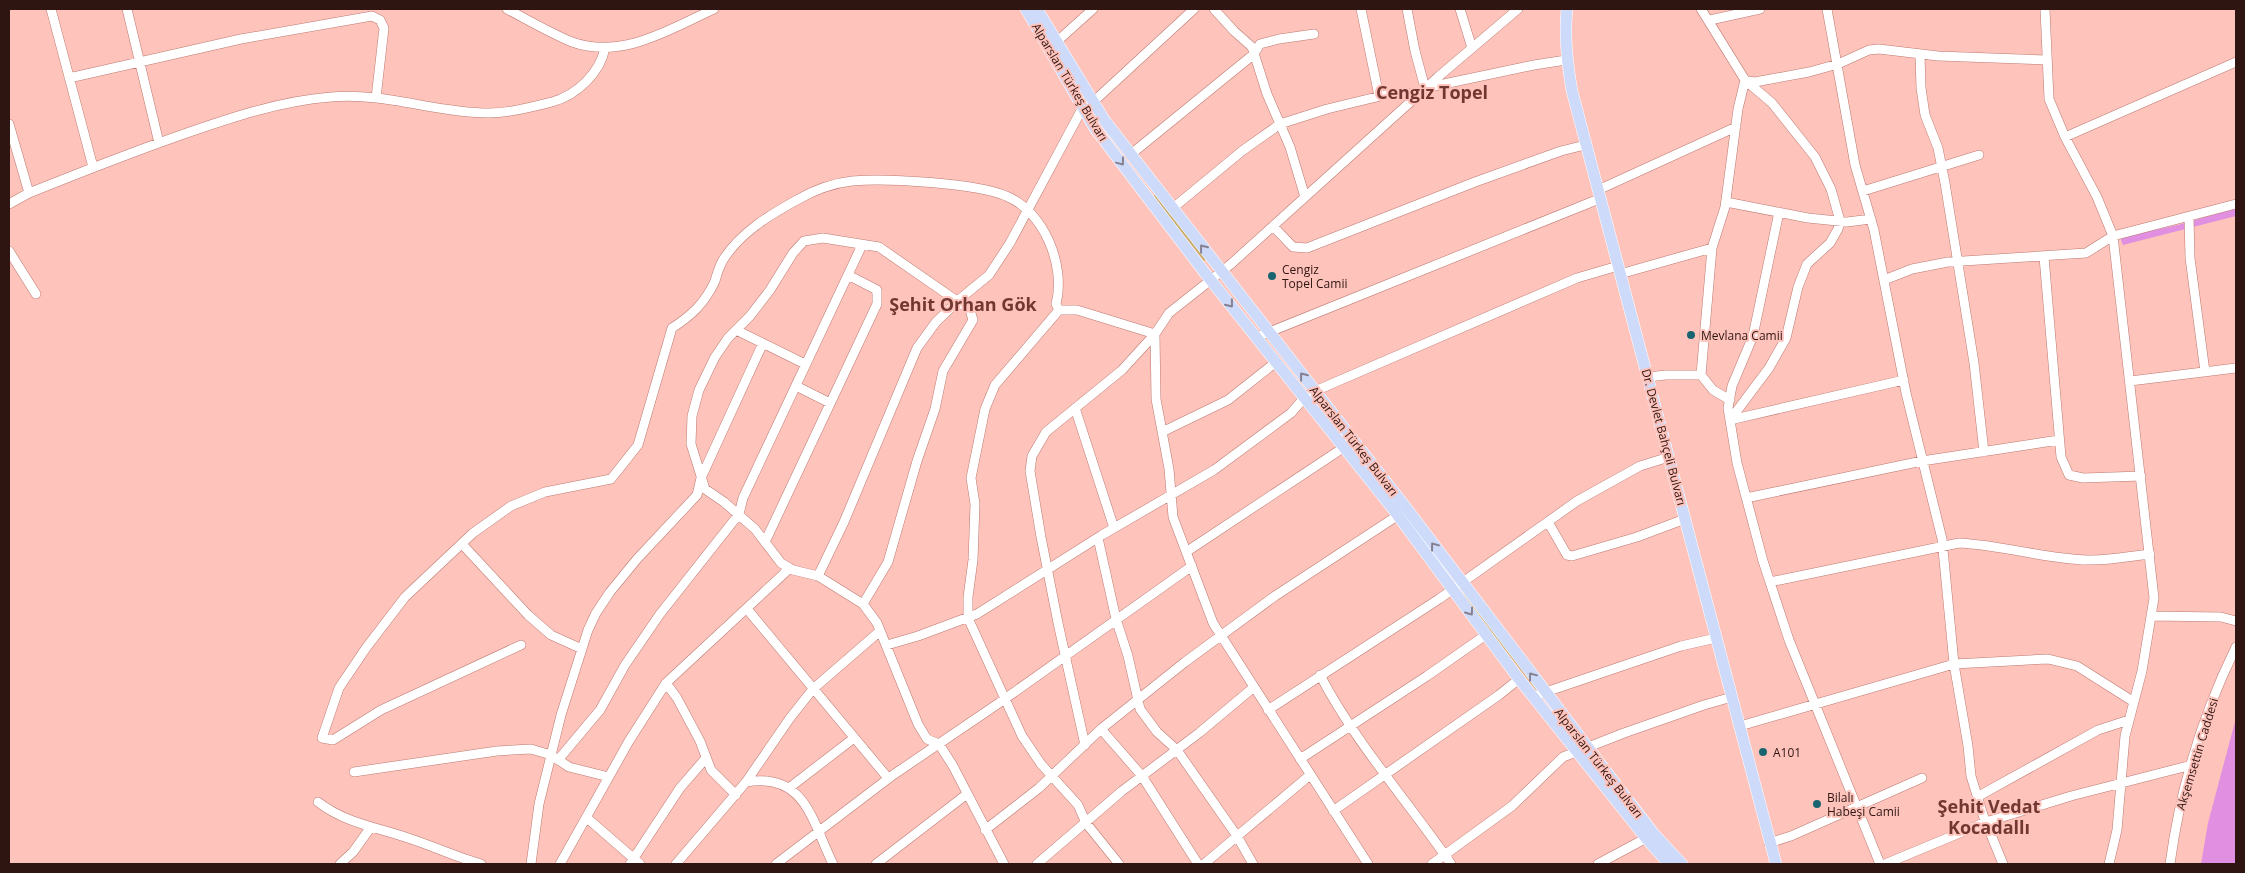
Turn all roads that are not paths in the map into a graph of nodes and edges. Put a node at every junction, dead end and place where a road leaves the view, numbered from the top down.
1 (51, 9) edge
2 (127, 9) edge
3 (507, 9) edge
4 (714, 9) edge
5 (1026, 9) edge
6 (1037, 9) edge
7 (1092, 9) edge
8 (1194, 9) edge
9 (1214, 9) edge
10 (1361, 9) edge
11 (1408, 9) edge
12 (1460, 9) edge
13 (1518, 9) edge
14 (1567, 9) edge
15 (1702, 9) edge
16 (1760, 9) edge
17 (1827, 9) edge
18 (2045, 9) edge
19 (1710, 20) junction
20 (1314, 34) dead end
21 (1053, 45) junction
22 (605, 48) junction
23 (1472, 48) junction
24 (1254, 54) junction
25 (1920, 54) junction
26 (1566, 60) junction
27 (2046, 60) junction
28 (139, 62) junction
29 (2236, 62) edge
30 (1838, 64) junction
31 (69, 78) junction
32 (1745, 80) junction
33 (1423, 91) junction
34 (1380, 96) junction
35 (376, 98) junction
36 (1088, 105) junction
37 (9, 124) edge
38 (1280, 124) junction
39 (1736, 128) junction
40 (2065, 138) junction
41 (159, 143) junction
42 (1585, 145) junction
43 (1130, 154) junction
44 (1979, 155) dead end
45 (93, 167) junction
46 (1942, 168) junction
47 (1863, 191) junction
48 (29, 193) junction
49 (1598, 194) junction
50 (1305, 197) junction
51 (1726, 202) junction
52 (9, 204) edge
53 (2236, 204) edge
54 (1028, 208) junction
55 (1172, 208) junction
56 (1779, 212) junction
57 (2189, 217) junction
58 (1871, 218) junction
59 (1840, 222) junction
60 (1273, 226) junction
61 (2113, 236) junction
62 (862, 245) junction
63 (1712, 248) junction
64 (9, 250) edge
65 (2044, 257) junction
66 (1957, 262) junction
67 (1619, 270) junction
68 (1221, 272) junction
69 (848, 275) junction
70 (1211, 280) junction
71 (1884, 280) junction
72 (36, 294) dead end
73 (957, 301) junction
74 (1059, 310) junction
75 (736, 330) junction
76 (1268, 333) junction
77 (1155, 334) junction
78 (1257, 337) junction
79 (763, 343) junction
80 (1276, 362) junction
81 (805, 364) junction
82 (2236, 368) edge
83 (2205, 372) junction
84 (1701, 375) junction
85 (1648, 377) junction
86 (1904, 380) junction
87 (2130, 381) junction
88 (796, 386) junction
89 (1315, 392) junction
90 (1304, 398) junction
91 (1730, 400) junction
92 (830, 403) junction
93 (1075, 408) junction
94 (1730, 420) junction
95 (1162, 432) junction
96 (2059, 440) junction
97 (1354, 441) junction
98 (1343, 448) junction
99 (1984, 452) junction
100 (1669, 457) junction
101 (1922, 460) junction
102 (2141, 476) junction
103 (701, 478) junction
104 (1171, 495) junction
105 (1746, 498) junction
106 (1402, 512) junction
107 (739, 514) junction
108 (1685, 519) junction
109 (1548, 522) junction
110 (1114, 528) junction
111 (1098, 538) junction
112 (765, 542) junction
113 (462, 544) junction
114 (1943, 547) junction
115 (1186, 552) junction
116 (2150, 554) junction
117 (1192, 566) junction
118 (790, 568) junction
119 (1049, 570) junction
120 (818, 576) junction
121 (1770, 582) junction
122 (1457, 585) junction
123 (863, 604) junction
124 (747, 609) junction
125 (2151, 616) junction
126 (968, 618) junction
127 (1116, 620) junction
128 (2236, 622) edge
129 (880, 631) junction
130 (1221, 634) junction
131 (1486, 634) junction
132 (1716, 638) junction
133 (521, 645) dead end
134 (887, 645) junction
135 (2236, 647) edge
136 (582, 649) junction
137 (1065, 655) junction
138 (1954, 664) junction
139 (1320, 675) junction
140 (1519, 679) junction
141 (666, 683) junction
142 (1254, 687) junction
143 (813, 689) junction
144 (1540, 694) junction
145 (1732, 697) junction
146 (1006, 698) junction
147 (1139, 699) junction
148 (1815, 702) junction
149 (2134, 702) junction
150 (1268, 710) junction
151 (2129, 720) junction
152 (1740, 726) junction
153 (1350, 728) junction
154 (1101, 729) junction
155 (854, 738) junction
156 (939, 744) junction
157 (1085, 745) junction
158 (1177, 750) junction
159 (1582, 750) junction
160 (555, 758) junction
161 (706, 758) junction
162 (1300, 759) junction
163 (2192, 765) junction
164 (354, 772) dead end
165 (1384, 775) junction
166 (1052, 776) junction
167 (1142, 776) junction
168 (1310, 776) junction
169 (609, 777) junction
170 (888, 778) junction
171 (1922, 778) dead end
172 (746, 782) junction
173 (2120, 783) junction
174 (789, 788) junction
175 (967, 794) junction
176 (736, 795) junction
177 (1977, 797) junction
178 (318, 802) dead end
179 (1857, 806) junction
180 (1334, 811) junction
181 (587, 818) junction
182 (1986, 822) junction
183 (1086, 823) junction
184 (371, 827) junction
185 (985, 830) junction
186 (819, 833) junction
187 (1237, 836) junction
188 (1650, 836) junction
189 (1770, 843) junction
190 (1445, 855) junction
191 (635, 862) edge
192 (340, 864) edge
193 (481, 864) edge
194 (531, 864) edge
195 (560, 864) edge
196 (676, 864) edge
197 (776, 864) edge
198 (833, 864) edge
199 (876, 864) edge
200 (1003, 864) edge
201 (1038, 864) edge
202 (1119, 864) edge
203 (1198, 864) edge
204 (1204, 864) edge
205 (1254, 864) edge
206 (1368, 864) edge
207 (1432, 864) edge
208 (1451, 864) edge
209 (1598, 864) edge
210 (1669, 864) edge
211 (1682, 864) edge
212 (1776, 864) edge
213 (1880, 864) edge
214 (1885, 864) edge
215 (2003, 864) edge
216 (2109, 864) edge
217 (2170, 864) edge

1 - 31 street
2 - 28 street
3 - 22 street
4 - 22 street
5 - 21 main road, Alparslan Türkeş Bulvarı
6 - 21 main road, Alparslan Türkeş Bulvarı
7 - 21 street
8 - 36 street
9 - 24 street
10 - 34 street
11 - 33 street
12 - 23 street
13 - 23 street
14 - 26 main road, Dr. Devlet Bahçeli Bulvarı
15 - 19 street
16 - 19 street
17 - 30 street
18 - 27 street
19 - 32 street
20 - 24 street
21 - 36 main road, Alparslan Türkeş Bulvarı
22 - 35 street
23 - 33 street
24 - 38 street
24 - 43 street
25 - 27 street
25 - 30 street
25 - 46 street
26 - 33 street
26 - 42 main road, Dr. Devlet Bahçeli Bulvarı
27 - 40 street
28 - 31 street
28 - 35 street
28 - 41 street
29 - 40 street
30 - 32 street
30 - 47 street
31 - 45 street
32 - 39 street
32 - 59 street
33 - 34 street
33 - 50 street
34 - 38 street
35 - 41 street
36 - 43 main road, Alparslan Türkeş Bulvarı
36 - 54 street
36 -> 70 main road, Alparslan Türkeş Bulvarı
37 - 48 street
38 - 50 street
38 - 55 street
39 - 49 street
39 - 51 street
40 - 61 street
41 - 45 street
42 - 49 main road, Dr. Devlet Bahçeli Bulvarı
42 - 60 street
43 - 55 main road, Alparslan Türkeş Bulvarı
44 - 46 street
45 - 48 street
46 - 47 street
46 - 66 street
47 - 58 street
48 - 52 street
49 - 67 main road, Dr. Devlet Bahçeli Bulvarı
49 - 76 street
50 - 60 street
51 - 56 street
51 - 63 street
53 - 57 street
54 - 73 street
54 - 74 street
54 - 113 street
68 -> 55 main road, Alparslan Türkeş Bulvarı
56 - 59 street
56 - 91 street
57 - 61 street
57 - 83 street
58 - 59 street
58 - 71 street
59 - 94 street
60 - 68 street
61 - 65 street
61 - 87 street
62 - 69 street
62 - 73 street
62 - 75 street
63 - 67 street
63 - 84 street
64 - 72 street
65 - 66 street
65 - 96 street
66 - 71 street
66 - 99 street
67 - 85 main road, Dr. Devlet Bahçeli Bulvarı
67 - 89 street
68 - 70 street
68 - 76 main road, Alparslan Türkeş Bulvarı
69 - 81 street
69 - 92 street
70 - 77 street
70 -> 78 main road, Alparslan Türkeş Bulvarı
71 - 86 street
73 - 120 street
73 - 123 street
74 - 77 street
74 - 126 street
75 - 79 street
75 - 103 street
76 - 78 street
89 -> 76 main road, Alparslan Türkeş Bulvarı
77 - 93 street
77 - 95 street
78 - 80 main road, Alparslan Türkeş Bulvarı
79 - 81 street
79 - 103 street
80 - 90 main road, Alparslan Türkeş Bulvarı
80 - 95 street
81 - 88 street
82 - 83 street
83 - 87 street
84 - 85 street
84 - 91 street
85 - 100 main road, Dr. Devlet Bahçeli Bulvarı
86 - 94 street
86 - 101 street
87 - 102 street
88 - 92 street
88 - 107 street
89 - 90 street
89 - 97 main road, Alparslan Türkeş Bulvarı
90 - 98 main road, Alparslan Türkeş Bulvarı
90 - 104 street
91 - 94 street
92 - 112 street
93 - 110 street
93 - 119 street
94 - 105 street
95 - 104 street
96 - 99 street
96 - 102 street
97 - 98 street
97 - 106 main road, Alparslan Türkeş Bulvarı
98 - 106 main road, Alparslan Türkeş Bulvarı
98 - 115 street
99 - 101 street
100 - 108 main road, Dr. Devlet Bahçeli Bulvarı
100 - 109 street
101 - 105 street
101 - 114 street
102 - 116 street
103 - 107 street
103 - 136 street
104 - 110 street
104 - 115 street
105 - 121 street
106 - 122 main road, Alparslan Türkeş Bulvarı
106 - 130 street
107 - 112 street
107 - 160 street
108 - 109 street
108 - 132 main road, Dr. Devlet Bahçeli Bulvarı
109 - 122 street
110 - 111 street
111 - 119 street
111 - 127 street
112 - 118 street
113 - 133 street
113 - 136 street
114 - 116 street
114 - 121 street
114 - 138 street
115 - 117 street
116 - 125 street
117 - 127 street
117 - 130 street
118 - 120 street
118 - 124 street
119 - 126 street
119 - 137 street
120 - 123 street
121 - 148 street
122 -> 131 main road, Alparslan Türkeş Bulvarı
122 - 139 street
144 -> 122 main road, Alparslan Türkeş Bulvarı
123 - 129 street
124 - 141 street
124 - 143 street
125 - 128 street
125 - 149 street
126 - 134 street
126 - 146 street
127 - 137 street
127 - 147 street
129 - 134 street
129 - 143 street
130 - 142 street
130 - 147 street
131 - 140 main road, Alparslan Türkeş Bulvarı
131 - 153 street
132 - 144 street
132 - 145 main road, Dr. Devlet Bahçeli Bulvarı
134 - 156 street
135 - 163 street, Akşemsettin Caddesi
136 - 160 street
137 - 146 street
137 - 157 street
138 - 148 street
138 - 149 street
138 - 177 street
139 - 150 street
139 - 153 street
140 - 144 main road, Alparslan Türkeş Bulvarı
140 - 165 street
141 - 161 street
141 - 169 street
142 - 150 street
142 - 158 street
143 - 155 street
143 - 172 street
144 - 159 main road, Alparslan Türkeş Bulvarı
145 - 152 main road, Dr. Devlet Bahçeli Bulvarı
145 - 159 street
146 - 156 street
146 - 166 street
147 - 154 street
147 - 158 street
148 - 152 street
148 - 179 street
149 - 151 street
150 - 162 street
151 - 173 street
151 - 177 street
152 - 189 main road, Dr. Devlet Bahçeli Bulvarı
153 - 162 street
153 - 165 street
154 - 157 street
154 - 167 street
155 - 170 street
155 - 174 street
156 - 170 street
156 - 175 street
157 - 166 street
158 - 167 street
158 - 187 street
159 - 188 main road, Alparslan Türkeş Bulvarı
159 - 190 street
160 - 164 street
160 - 169 street
160 - 194 street
161 - 176 street
161 - 191 street
162 - 168 street
163 - 173 street
163 - 217 street, Akşemsettin Caddesi
165 - 180 street
165 - 190 street
166 - 183 street
166 - 185 street
167 - 183 street
167 - 203 street
168 - 180 street
168 - 187 street
169 - 181 street
170 - 186 street
171 - 179 street
172 - 174 street
172 - 176 street
173 - 182 street
173 - 216 street
174 - 186 street
175 - 185 street
175 - 199 street
176 - 196 street
177 - 182 street
178 - 184 street
179 - 189 street
179 - 213 street
180 - 206 street
181 - 191 street
181 - 195 street
182 - 214 street
182 - 215 street
183 - 201 street
183 - 202 street
184 - 192 street
184 - 193 street
185 - 200 street
186 - 197 street
186 - 198 street
187 - 204 street
187 - 205 street
188 - 209 street
188 - 210 main road, Alparslan Türkeş Bulvarı
188 - 211 main road, Alparslan Türkeş Bulvarı
189 - 212 main road, Dr. Devlet Bahçeli Bulvarı
190 - 207 street
190 - 208 street

